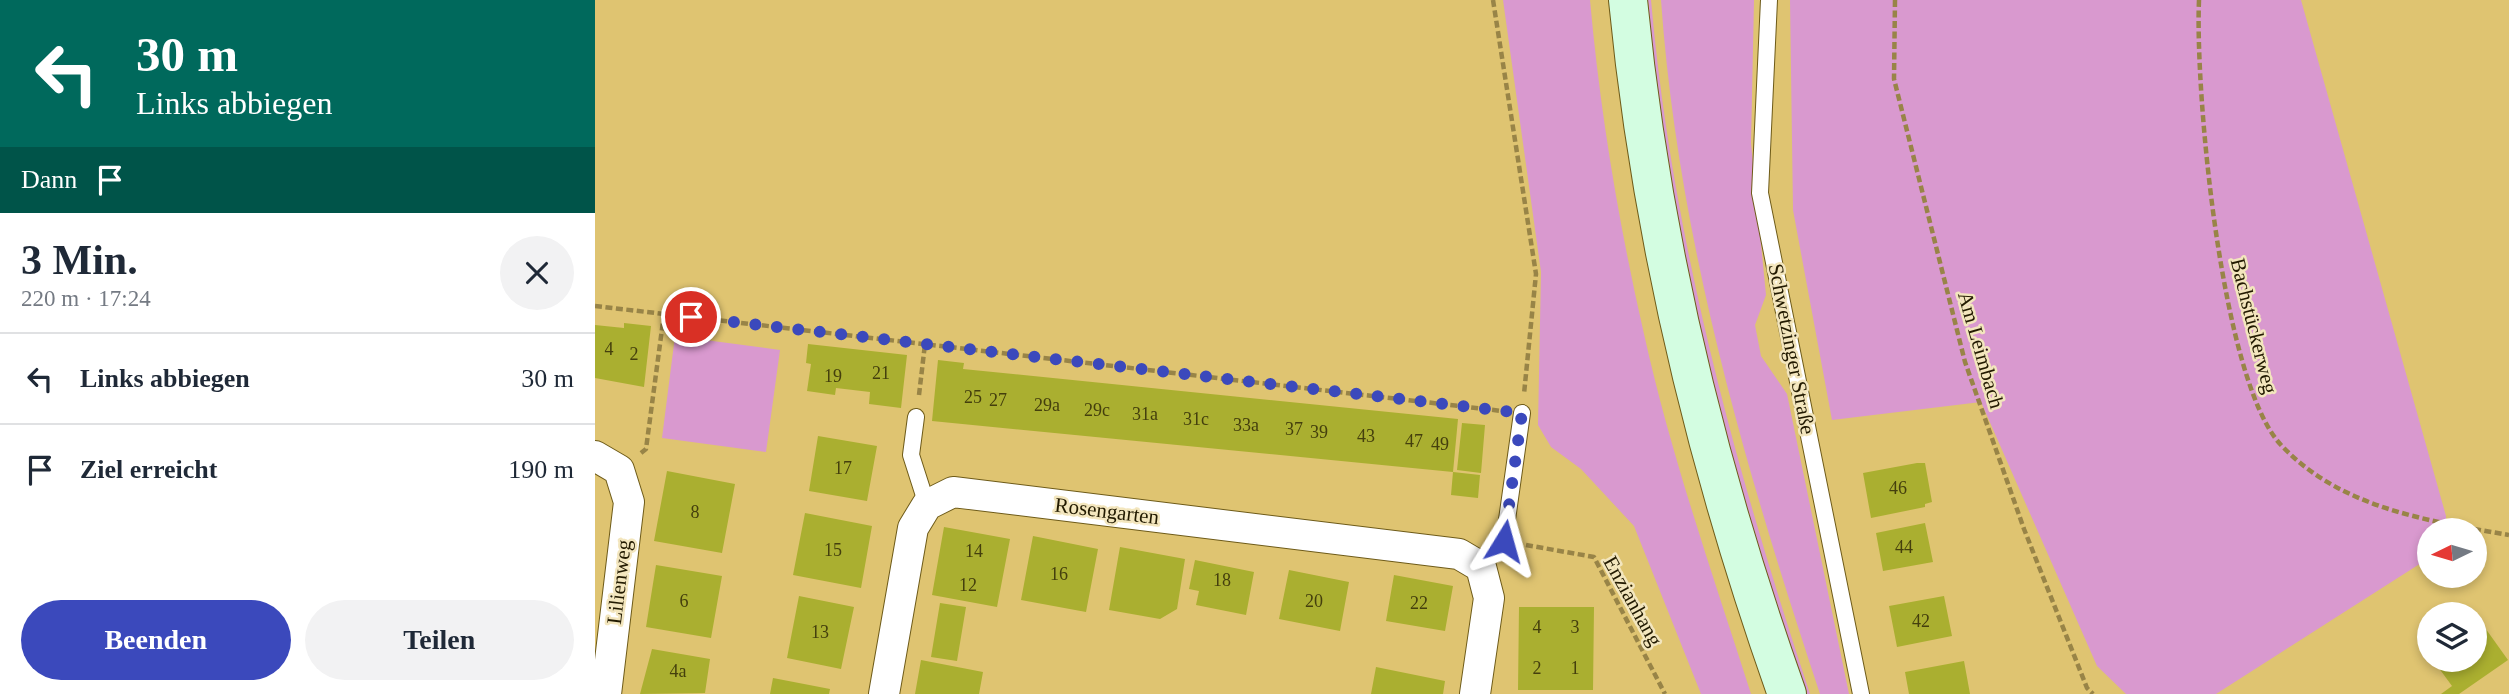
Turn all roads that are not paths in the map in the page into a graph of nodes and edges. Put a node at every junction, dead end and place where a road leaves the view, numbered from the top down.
1 (1628, 0) edge
2 (1769, 0) edge
3 (1522, 413) road end
4 (916, 417) road end
5 (607, 463) edge
6 (927, 505) junction
7 (1504, 541) road end
8 (606, 694) edge
9 (884, 694) edge
10 (1475, 694) edge
11 (1787, 694) edge
12 (1861, 694) edge

1 - 11 main road
2 - 12 lane, Schwetzinger Straße
3 - 7 lane
4 - 6 lane
5 - 8 street, Lilienweg
6 - 9 street
6 - 10 street, Rosengarten

